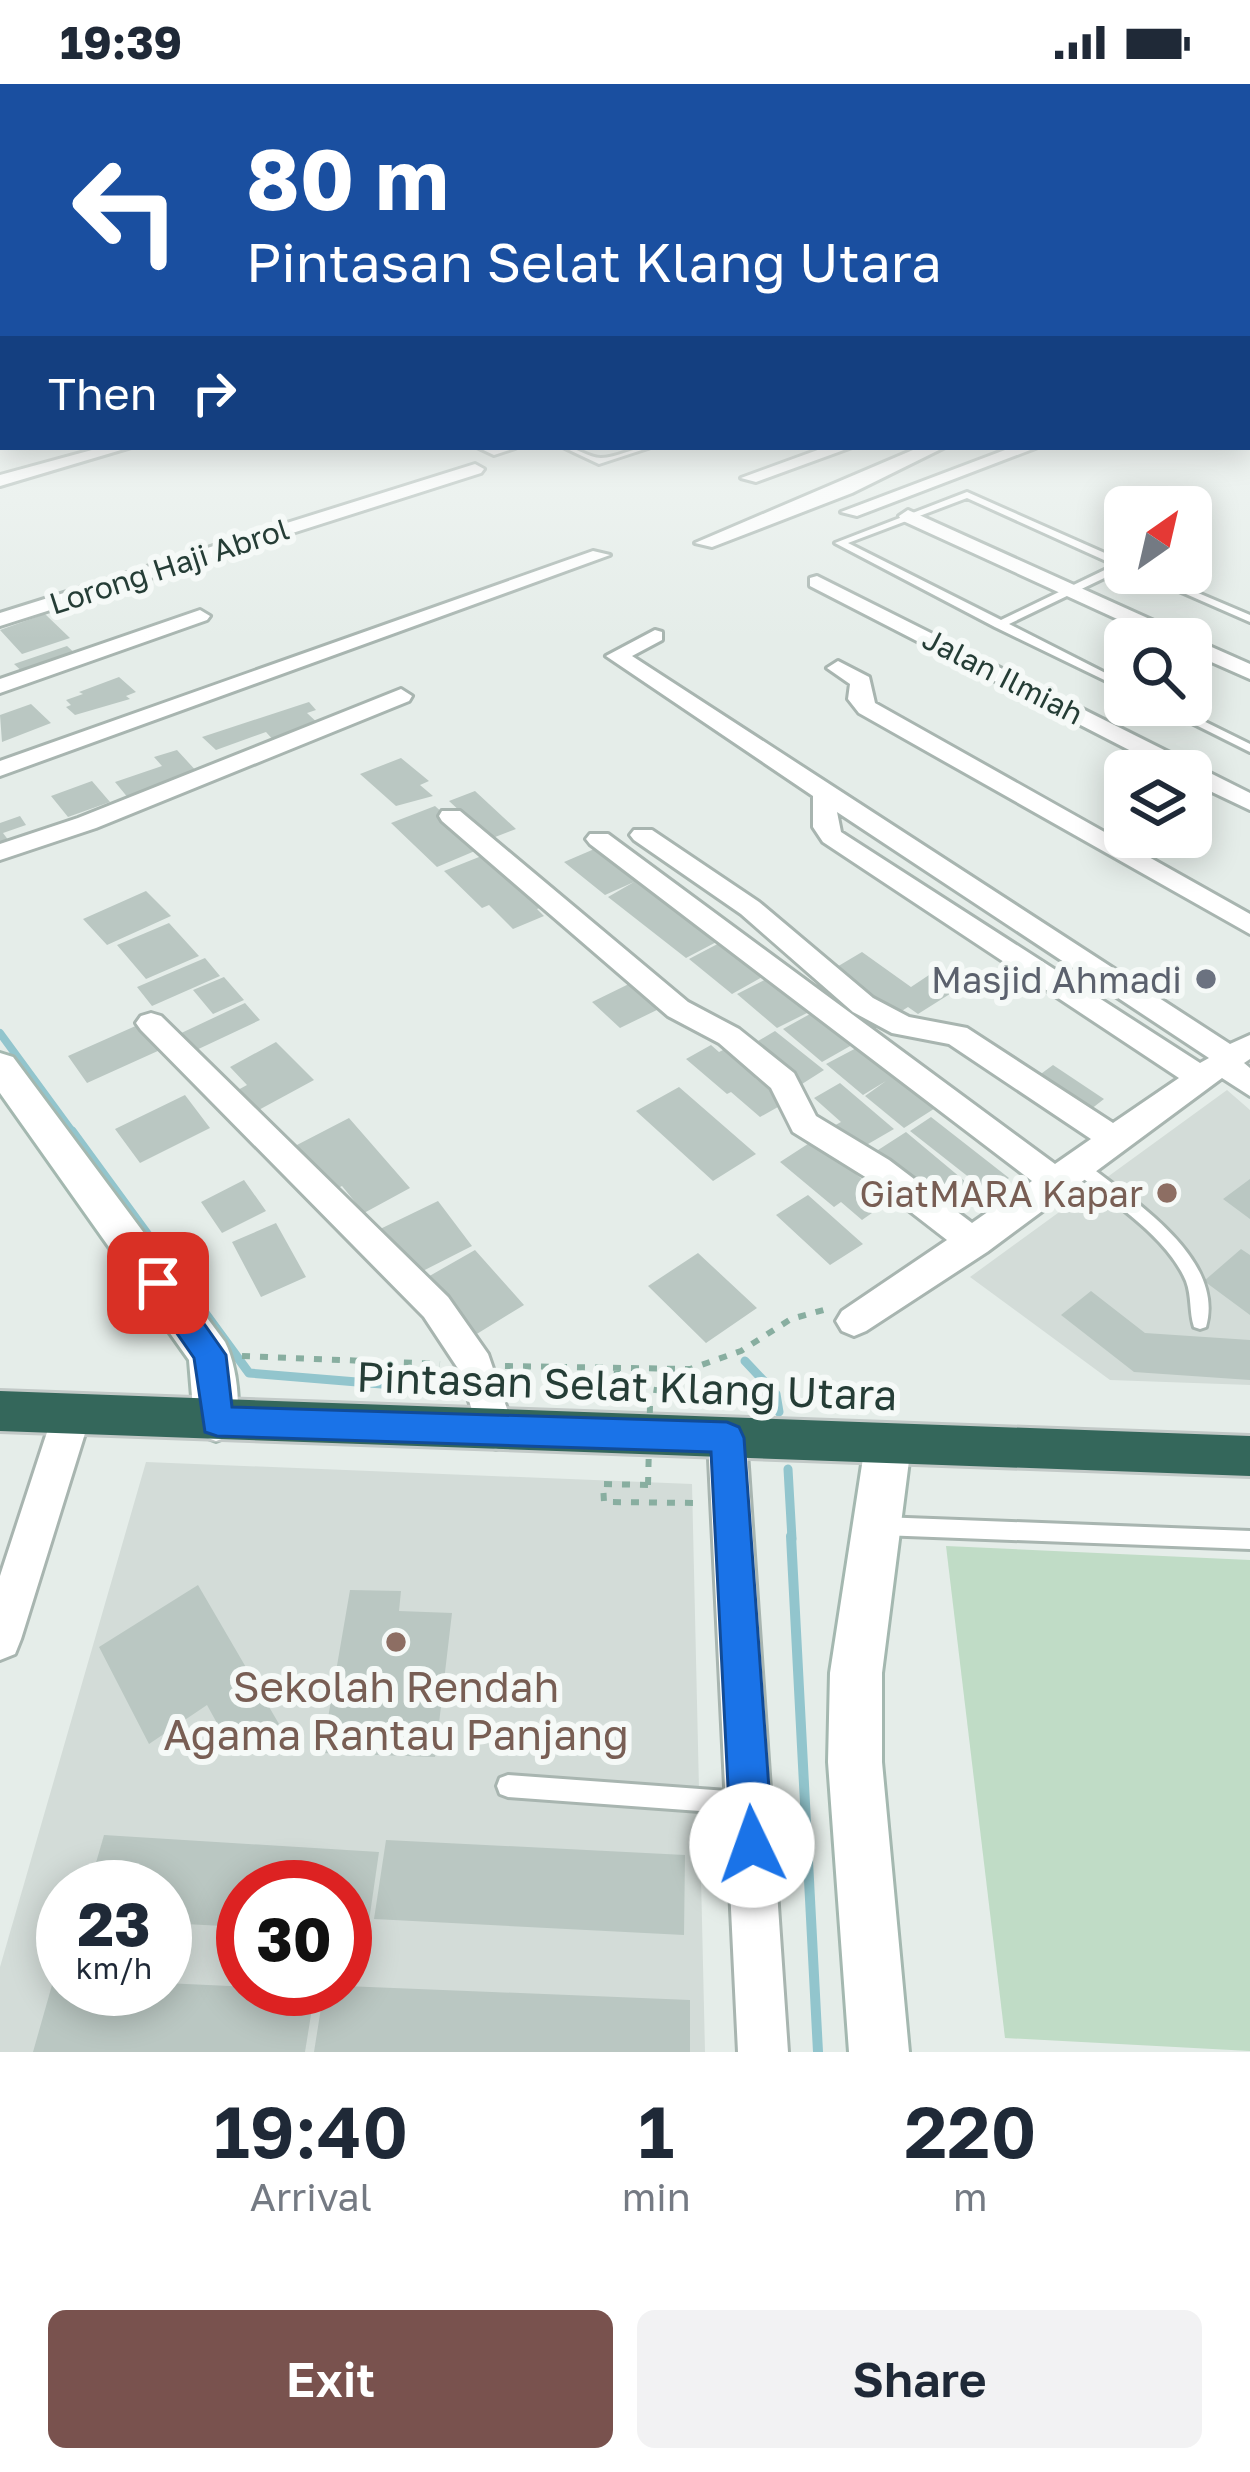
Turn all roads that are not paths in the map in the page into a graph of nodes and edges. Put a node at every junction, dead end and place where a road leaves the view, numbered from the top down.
1 (94, 455) edge
2 (585, 455) edge
3 (620, 455) edge
4 (819, 455) edge
5 (915, 455) edge
6 (1007, 455) edge
7 (475, 469) dead end
8 (750, 478) dead end
9 (0, 481) edge
10 (850, 512) dead end
11 (908, 516) junction
12 (705, 543) dead end
13 (600, 555) dead end
14 (1104, 556) edge
15 (1104, 574) edge
16 (817, 582) dead end
17 (1070, 590) junction
18 (1192, 594) edge
19 (200, 616) dead end
20 (1132, 618) edge
21 (1250, 619) edge
22 (0, 620) edge
23 (999, 625) junction
24 (655, 636) dead end
25 (1212, 655) edge
26 (838, 668) dead end
27 (1250, 672) edge
28 (1104, 677) edge
29 (0, 686) edge
30 (401, 696) dead end
31 (134, 701) dead end
32 (1205, 726) edge
33 (1250, 748) edge
34 (0, 750) edge
35 (1147, 750) edge
36 (0, 770) edge
37 (1212, 783) edge
38 (1250, 803) edge
39 (451, 816) dead end
40 (643, 835) dead end
41 (599, 838) dead end
42 (0, 852) edge
43 (1250, 925) edge
44 (151, 1023) dead end
45 (1226, 1060) edge
46 (0, 1066) edge
47 (1250, 1085) edge
48 (1114, 1139) junction
49 (1066, 1173) junction
50 (975, 1243) junction
51 (854, 1321) road end
52 (1200, 1322) dead end
53 (0, 1412) edge
54 (72, 1414) junction
55 (217, 1421) junction
56 (496, 1432) junction
57 (727, 1438) junction
58 (888, 1445) junction
59 (1250, 1456) edge
60 (877, 1526) junction
61 (1250, 1540) edge
62 (0, 1639) edge
63 (508, 1786) dead end
64 (750, 1803) junction
65 (763, 2052) edge
66 (879, 2052) edge

1 - 9 street
2 - 3 lane
4 - 8 street
5 - 12 street
6 - 10 street
7 - 22 street, Lorong Haji Abrol
11 - 14 lane
11 - 17 street
11 - 23 lane
13 - 36 street
15 - 17 lane
16 - 35 street, Jalan Ilmiah
17 - 20 street
17 - 23 lane
18 - 21 lane
19 - 29 street
23 - 28 lane
24 - 45 street
25 - 27 street
26 - 43 street
30 - 42 street
31 - 34 street
32 - 33 lane
37 - 38 street, Jalan Ilmiah
39 - 50 street
40 - 48 street
41 - 49 street
44 - 56 street
45 - 47 street
45 - 48 street
46 - 55 street
48 - 49 street
49 - 50 street
49 - 52 lane
50 - 51 street
53 - 54 highway, Pintasan Selat Klang Utara
54 - 55 highway, Pintasan Selat Klang Utara
54 - 62 street
55 - 56 highway, Pintasan Selat Klang Utara
56 - 57 highway, Pintasan Selat Klang Utara
57 - 58 highway, Pintasan Selat Klang Utara
57 - 64 street
58 - 59 highway, Pintasan Selat Klang Utara
58 - 60 street
60 - 61 lane
60 - 66 street
63 - 64 lane
64 - 65 street

